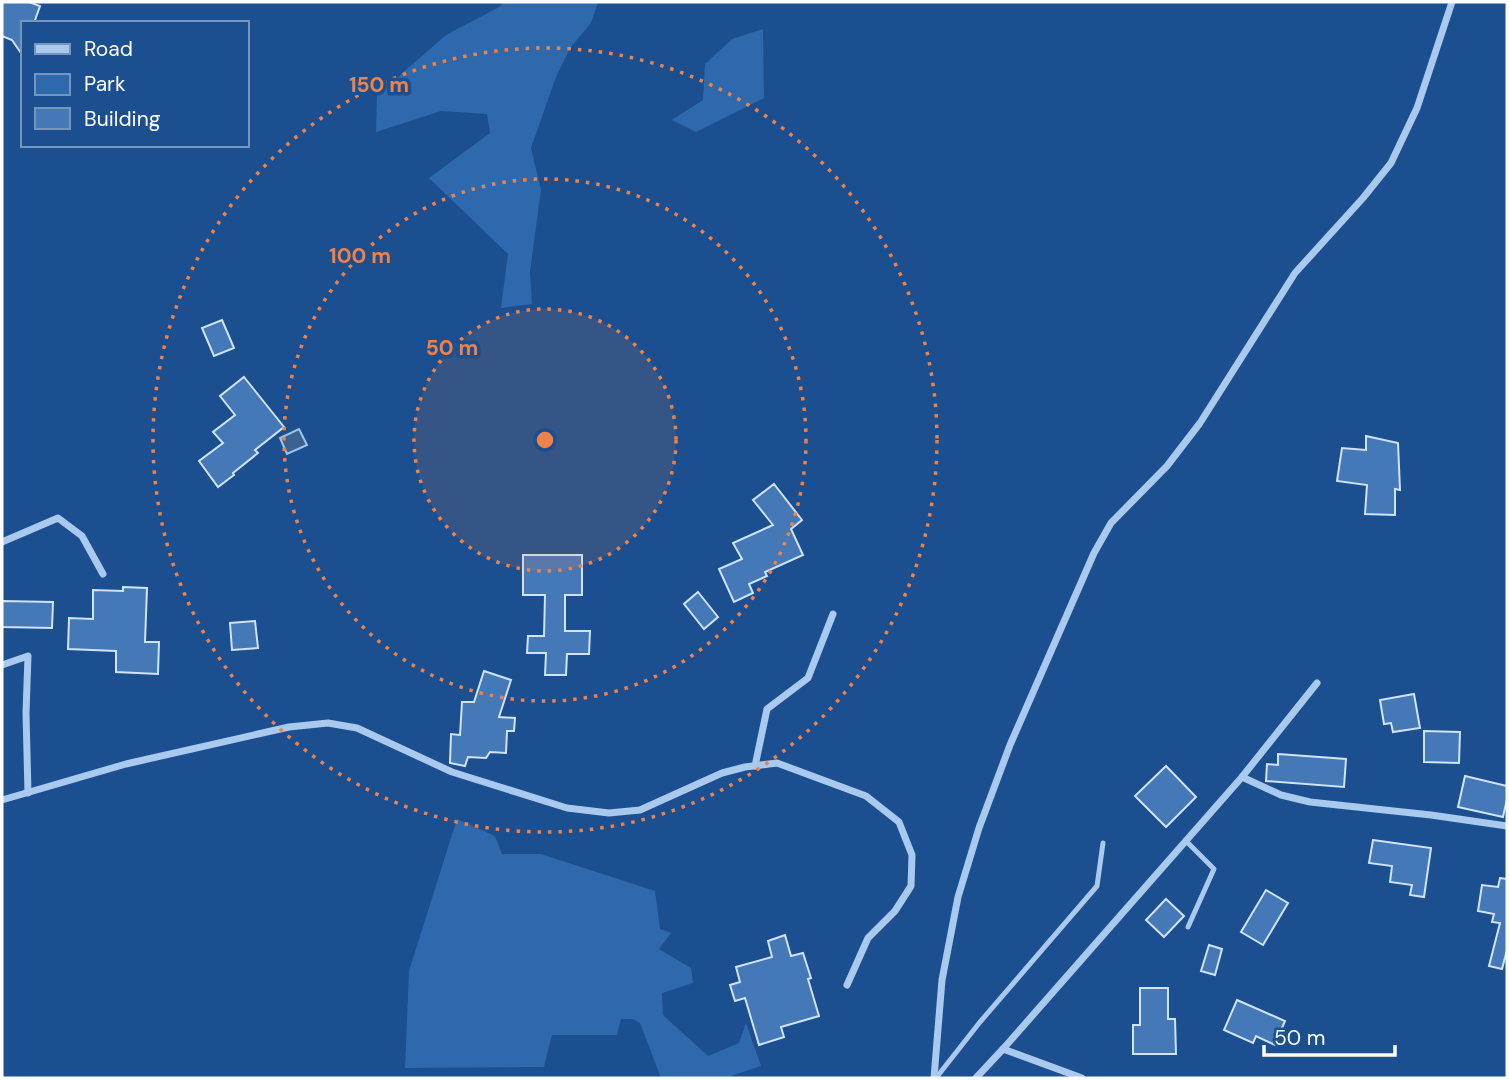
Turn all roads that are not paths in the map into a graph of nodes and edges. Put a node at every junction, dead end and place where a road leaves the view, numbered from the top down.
1 (1452, 2) edge
2 (2, 542) edge
3 (103, 574) dead end
4 (833, 614) dead end
5 (2, 665) edge
6 (1317, 683) dead end
7 (755, 766) junction
8 (1242, 777) junction
9 (28, 793) junction
10 (2, 800) edge
11 (1507, 826) edge
12 (1186, 841) junction
13 (1103, 844) dead end
14 (1188, 927) dead end
15 (847, 985) dead end
16 (1003, 1049) junction
17 (935, 1078) edge
18 (976, 1078) edge
19 (1083, 1078) edge

1 - 17 street
2 - 3 street
4 - 7 street
5 - 9 street
6 - 8 street
7 - 9 street
7 - 15 street
8 - 11 street
8 - 12 street
9 - 10 street
12 - 14 lane
12 - 16 street
13 - 17 lane
16 - 18 street
16 - 19 street

